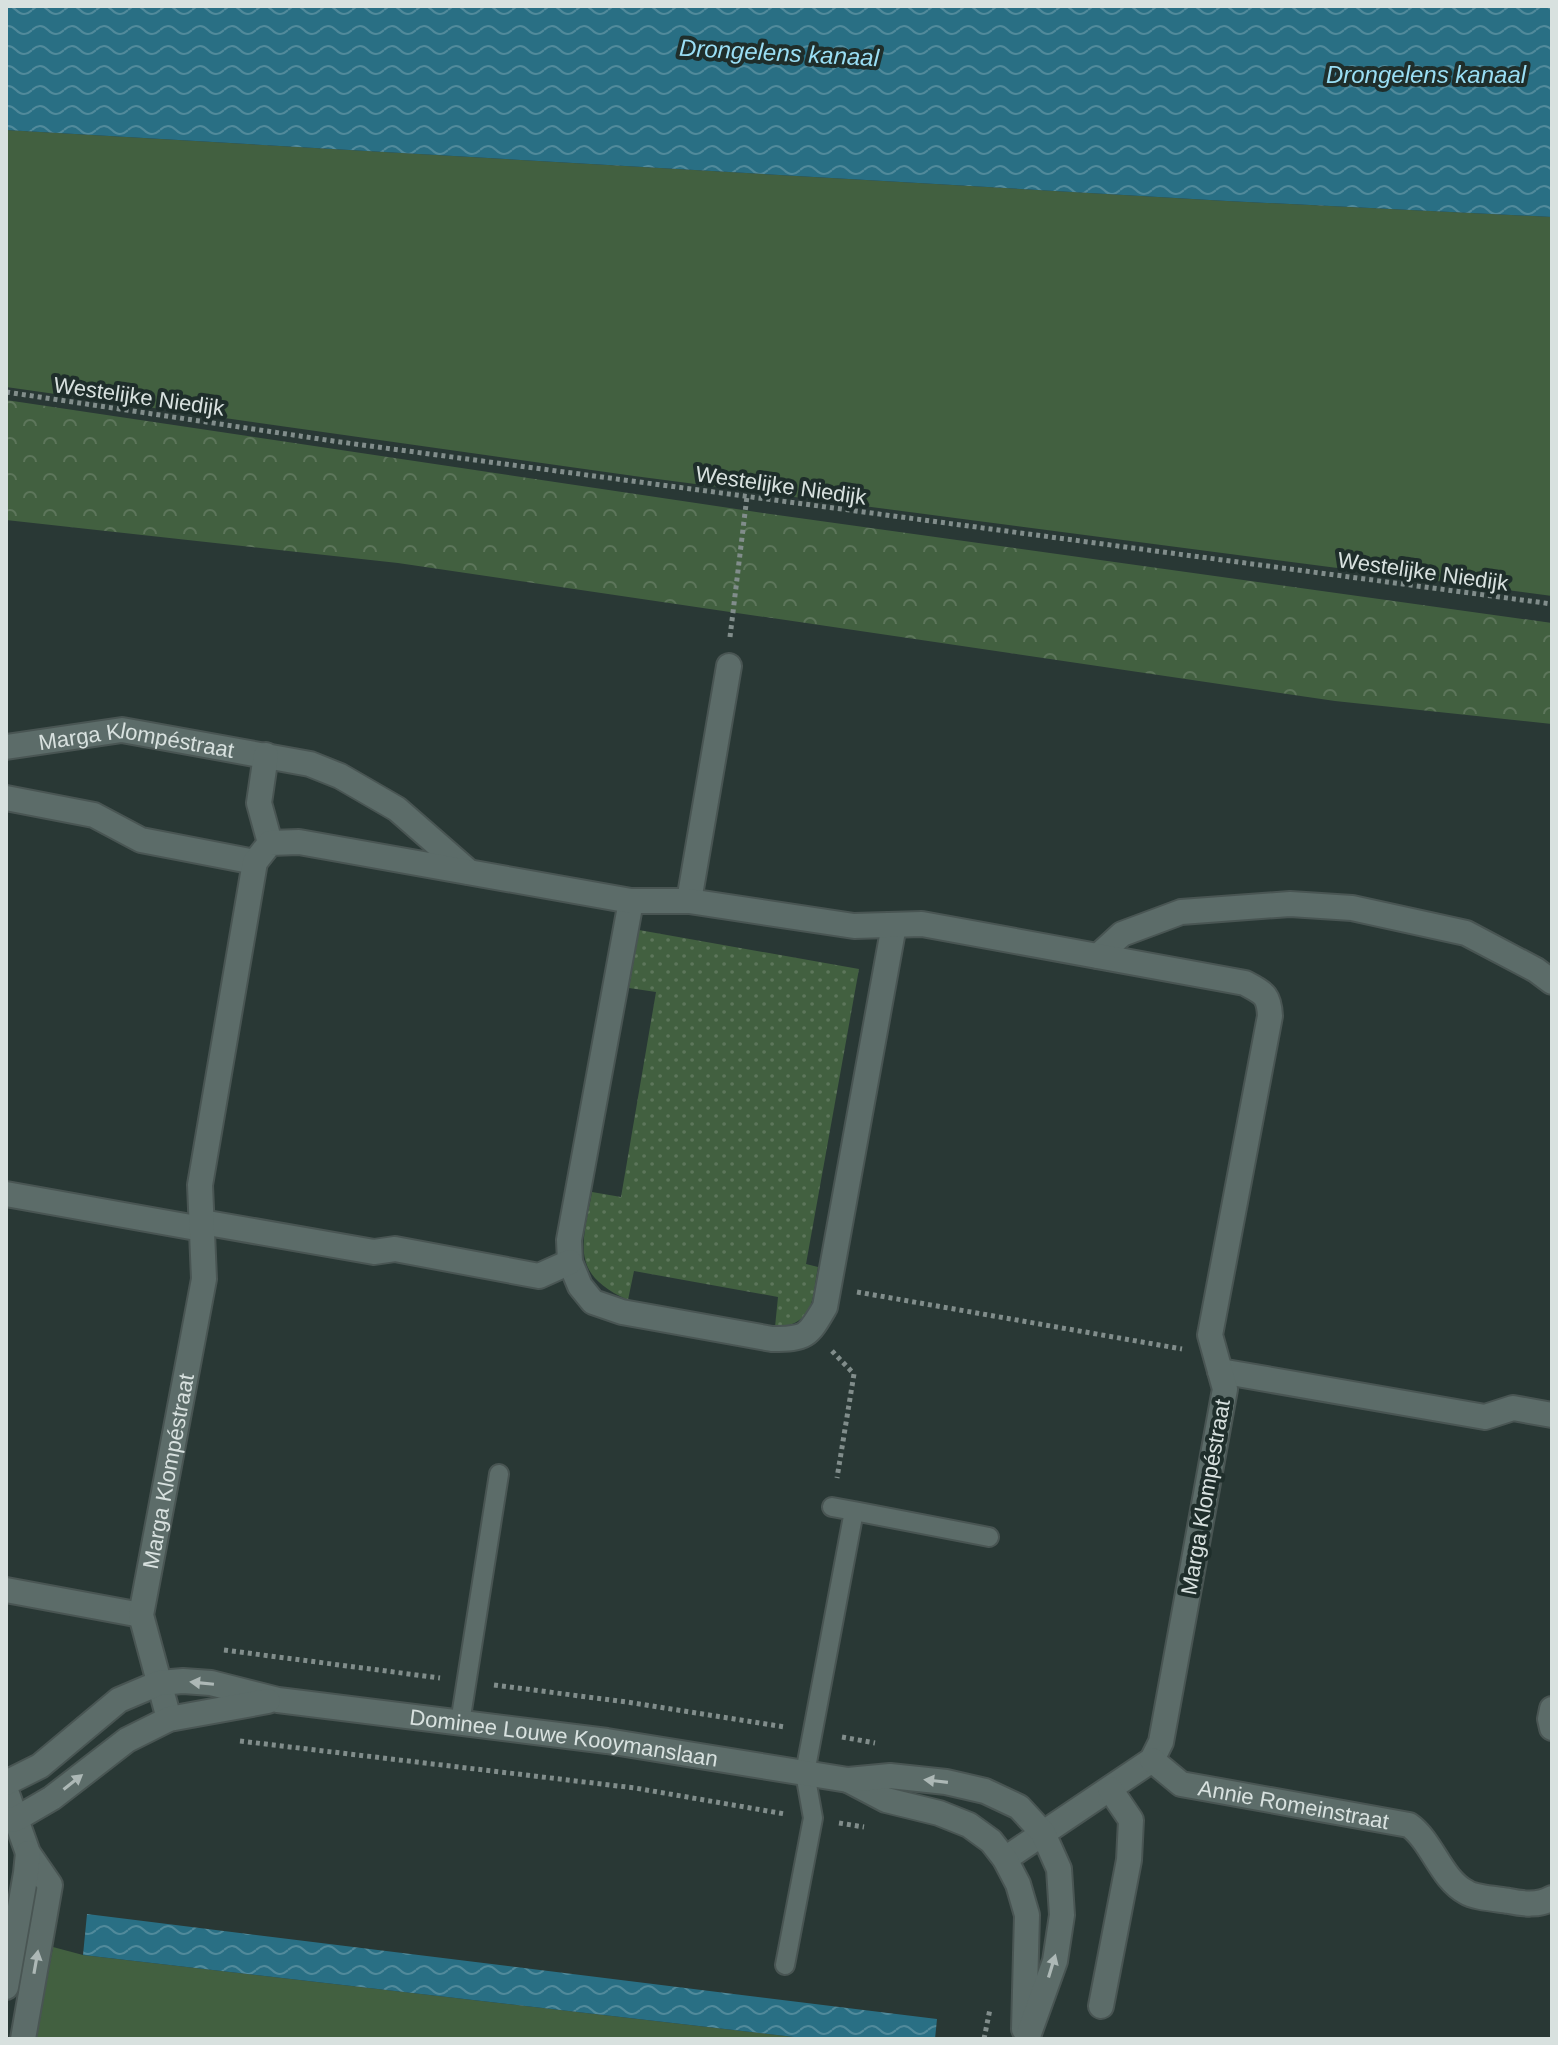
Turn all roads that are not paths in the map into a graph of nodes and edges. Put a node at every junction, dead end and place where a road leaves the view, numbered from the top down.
1 (729, 655) road end
2 (6, 747) edge
3 (266, 755) junction
4 (6, 798) edge
5 (262, 852) junction
6 (471, 874) junction
7 (631, 901) junction
8 (689, 901) junction
9 (894, 925) junction
10 (1098, 956) junction
11 (1552, 982) edge
12 (6, 1194) edge
13 (202, 1225) junction
14 (570, 1262) junction
15 (1218, 1363) junction
16 (1552, 1415) edge
17 (499, 1474) dead end
18 (832, 1507) road end
19 (854, 1511) junction
20 (989, 1537) dead end
21 (6, 1590) edge
22 (141, 1615) junction
23 (159, 1683) junction
24 (278, 1700) junction
25 (1552, 1709) edge
26 (169, 1719) junction
27 (460, 1723) junction
28 (1552, 1728) edge
29 (1152, 1760) junction
30 (805, 1773) junction
31 (848, 1780) junction
32 (6, 1783) edge
33 (1110, 1789) junction
34 (6, 1791) edge
35 (11, 1819) edge
36 (1043, 1833) junction
37 (28, 1853) junction
38 (1005, 1859) junction
39 (1552, 1898) edge
40 (785, 1965) dead end
41 (6, 1987) edge
42 (1101, 2006) dead end
43 (23, 2039) edge
44 (1025, 2039) edge

1 - 8 street
2 - 3 street, Marga Klompéstraat
3 - 5 street, Marga Klompéstraat
3 - 6 street, Marga Klompéstraat
4 - 5 street, Marga Klompéstraat
5 - 6 street, Marga Klompéstraat
5 - 13 street, Marga Klompéstraat
6 - 7 street, Marga Klompéstraat
7 - 8 street, Marga Klompéstraat
7 - 14 street
8 - 9 street, Marga Klompéstraat
9 - 10 street, Marga Klompéstraat
9 - 14 street
10 - 11 street
10 - 15 street, Marga Klompéstraat
12 - 13 street
13 - 14 street
13 - 22 street, Marga Klompéstraat
15 - 16 street
15 - 29 street, Marga Klompéstraat
17 - 27 lane
18 - 19 lane
19 - 20 lane
19 - 30 lane
21 - 22 street
22 - 23 street, Marga Klompéstraat
24 -> 23 street, Dominee Louwe Kooymanslaan
23 - 26 street, Marga Klompéstraat
23 - 32 street, Dominee Louwe Kooymanslaan
24 - 26 street, Dominee Louwe Kooymanslaan
24 - 27 street, Dominee Louwe Kooymanslaan
25 - 28 street
35 -> 26 street, Dominee Louwe Kooymanslaan
27 - 30 street, Dominee Louwe Kooymanslaan
29 - 33 street
29 - 39 street, Annie Romeinstraat
30 - 31 street, Dominee Louwe Kooymanslaan
30 - 40 lane
36 -> 31 street, Dominee Louwe Kooymanslaan
31 - 38 street, Dominee Louwe Kooymanslaan
33 - 36 street
33 - 42 street
34 - 35 street
35 - 37 street
36 - 38 street
44 -> 36 street, Dominee Louwe Kooymanslaan
37 - 41 street
43 -> 37 street
38 - 44 street, Dominee Louwe Kooymanslaan

